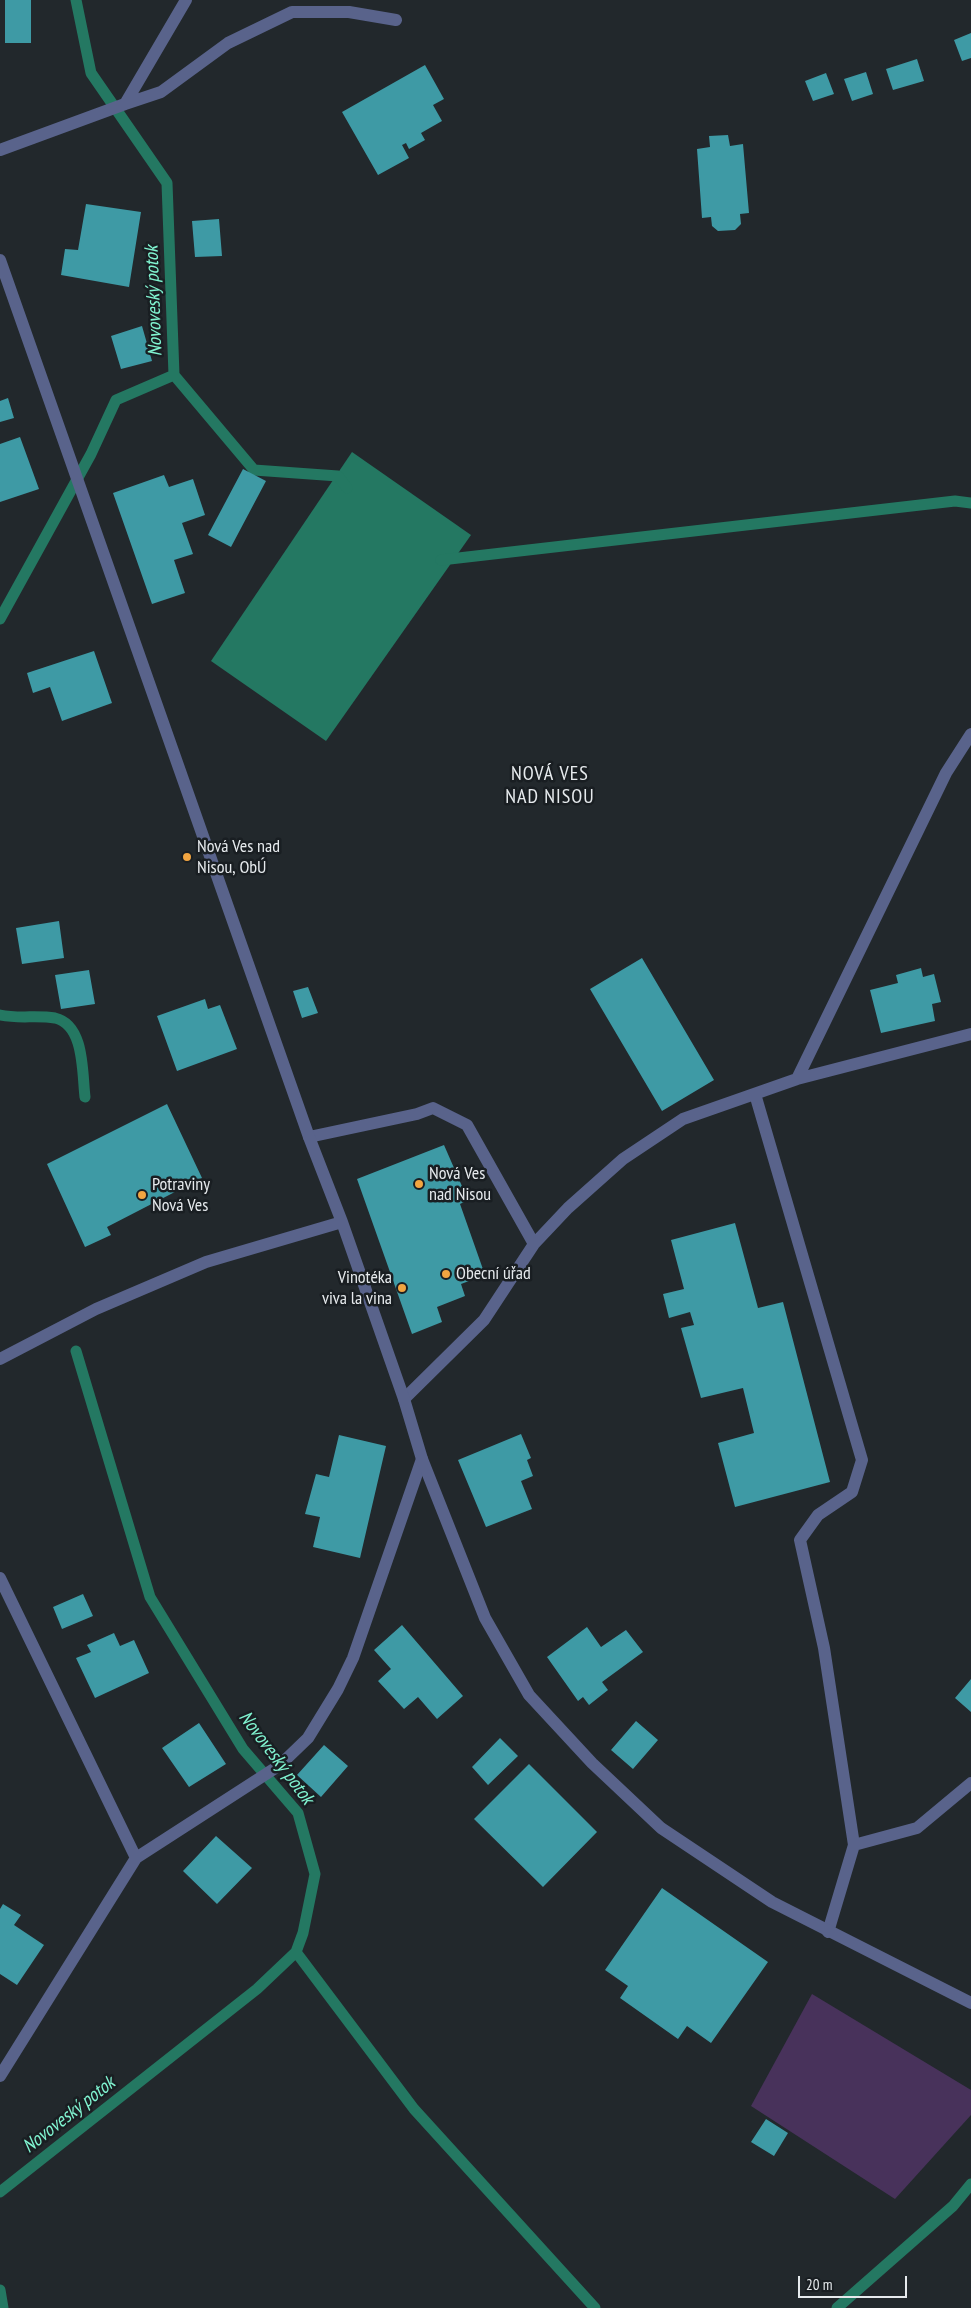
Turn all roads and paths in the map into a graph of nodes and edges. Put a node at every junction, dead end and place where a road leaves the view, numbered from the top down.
1 (186, 0) edge
2 (396, 20) dead end
3 (125, 104) junction
4 (0, 150) edge
5 (0, 260) edge
6 (971, 734) edge
7 (971, 1034) edge
8 (797, 1080) junction
9 (755, 1094) junction
10 (309, 1137) junction
11 (342, 1222) junction
12 (534, 1244) junction
13 (0, 1359) edge
14 (404, 1399) junction
15 (422, 1459) junction
16 (0, 1578) edge
17 (971, 1783) edge
18 (854, 1845) junction
19 (136, 1858) junction
20 (828, 1932) junction
21 (971, 2003) edge
22 (0, 2076) edge

1 - 3 street
2 - 3 street
3 - 4 street
5 - 10 street
6 - 8 street
7 - 8 street
8 - 9 street
9 - 12 street
9 - 18 street
10 - 11 street
10 - 12 street
11 - 13 street
11 - 14 street
12 - 14 street
14 - 15 street
15 - 19 street
15 - 20 street
16 - 19 street
17 - 18 street
18 - 20 street
19 - 22 street
20 - 21 street

